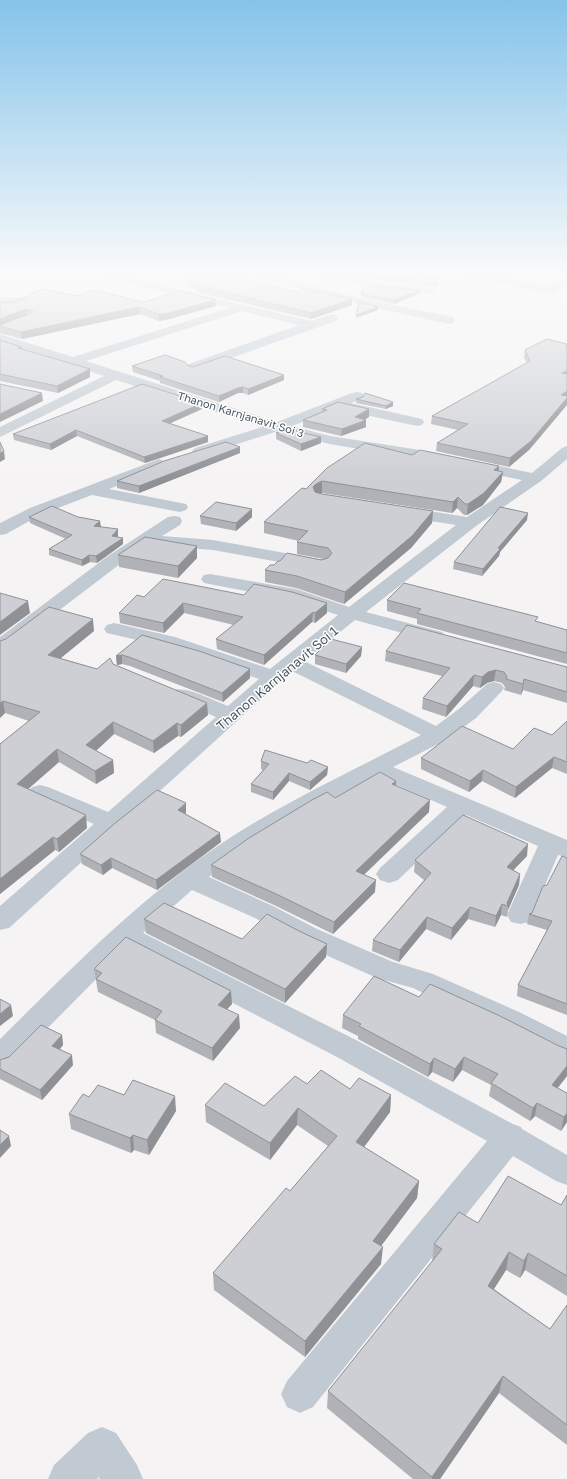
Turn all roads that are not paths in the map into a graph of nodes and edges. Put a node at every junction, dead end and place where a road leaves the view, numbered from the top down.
1 (16, 343) edge
2 (131, 343) edge
3 (261, 343) edge
4 (74, 361) junction
5 (194, 367) edge
6 (115, 374) junction
7 (43, 396) dead end
8 (357, 396) dead end
9 (65, 400) junction
10 (337, 404) junction
11 (417, 422) dead end
12 (277, 427) junction
13 (2, 431) edge
14 (567, 451) edge
15 (535, 478) junction
16 (90, 490) junction
17 (392, 510) edge
18 (470, 522) junction
19 (0, 530) edge
20 (144, 540) junction
21 (321, 565) edge
22 (210, 579) dead end
23 (353, 614) junction
24 (114, 629) dead end
25 (453, 640) edge
26 (1, 644) edge
27 (282, 670) junction
28 (158, 686) edge
29 (494, 688) dead end
30 (231, 715) junction
31 (438, 735) junction
32 (376, 768) junction
33 (40, 792) dead end
34 (463, 805) junction
35 (111, 822) junction
36 (559, 846) edge
37 (389, 874) dead end
38 (191, 879) junction
39 (520, 915) dead end
40 (0, 921) edge
41 (123, 935) junction
42 (567, 1050) edge
43 (0, 1058) edge
44 (510, 1136) junction
45 (567, 1171) edge
46 (300, 1394) dead end
47 (68, 1479) edge
48 (123, 1479) edge

1 - 4 street, Thanon Karnjanavit Soi 3
2 - 4 street
3 - 5 street
4 - 6 street, Thanon Karnjanavit Soi 3
6 - 9 street
6 - 12 street, Thanon Karnjanavit Soi 3
7 - 9 street
8 - 10 street
9 - 13 street
10 - 11 street
10 - 12 street
12 - 15 street, Thanon Karnjanavit Soi 3
12 - 16 street
14 - 15 street, Thanon Karnjanavit Soi 1
15 - 18 street, Thanon Karnjanavit Soi 1
16 - 19 street
16 - 20 street
17 - 18 street
18 - 23 street, Thanon Karnjanavit Soi 1
20 - 21 street
20 - 26 street
22 - 23 street
23 - 25 street
23 - 27 street, Thanon Karnjanavit Soi 1
24 - 27 street
27 - 30 street, Thanon Karnjanavit Soi 1
27 - 31 street
28 - 30 street
29 - 31 street
30 - 35 street, Thanon Karnjanavit Soi 1
31 - 32 street
32 - 34 street
32 - 38 street
33 - 35 street
34 - 36 street
34 - 37 street
35 - 40 street, Thanon Karnjanavit Soi 1
36 - 39 street
38 - 41 street
38 - 42 street
41 - 43 street
41 - 44 street
44 - 45 street
44 - 46 street
47 - 48 street

